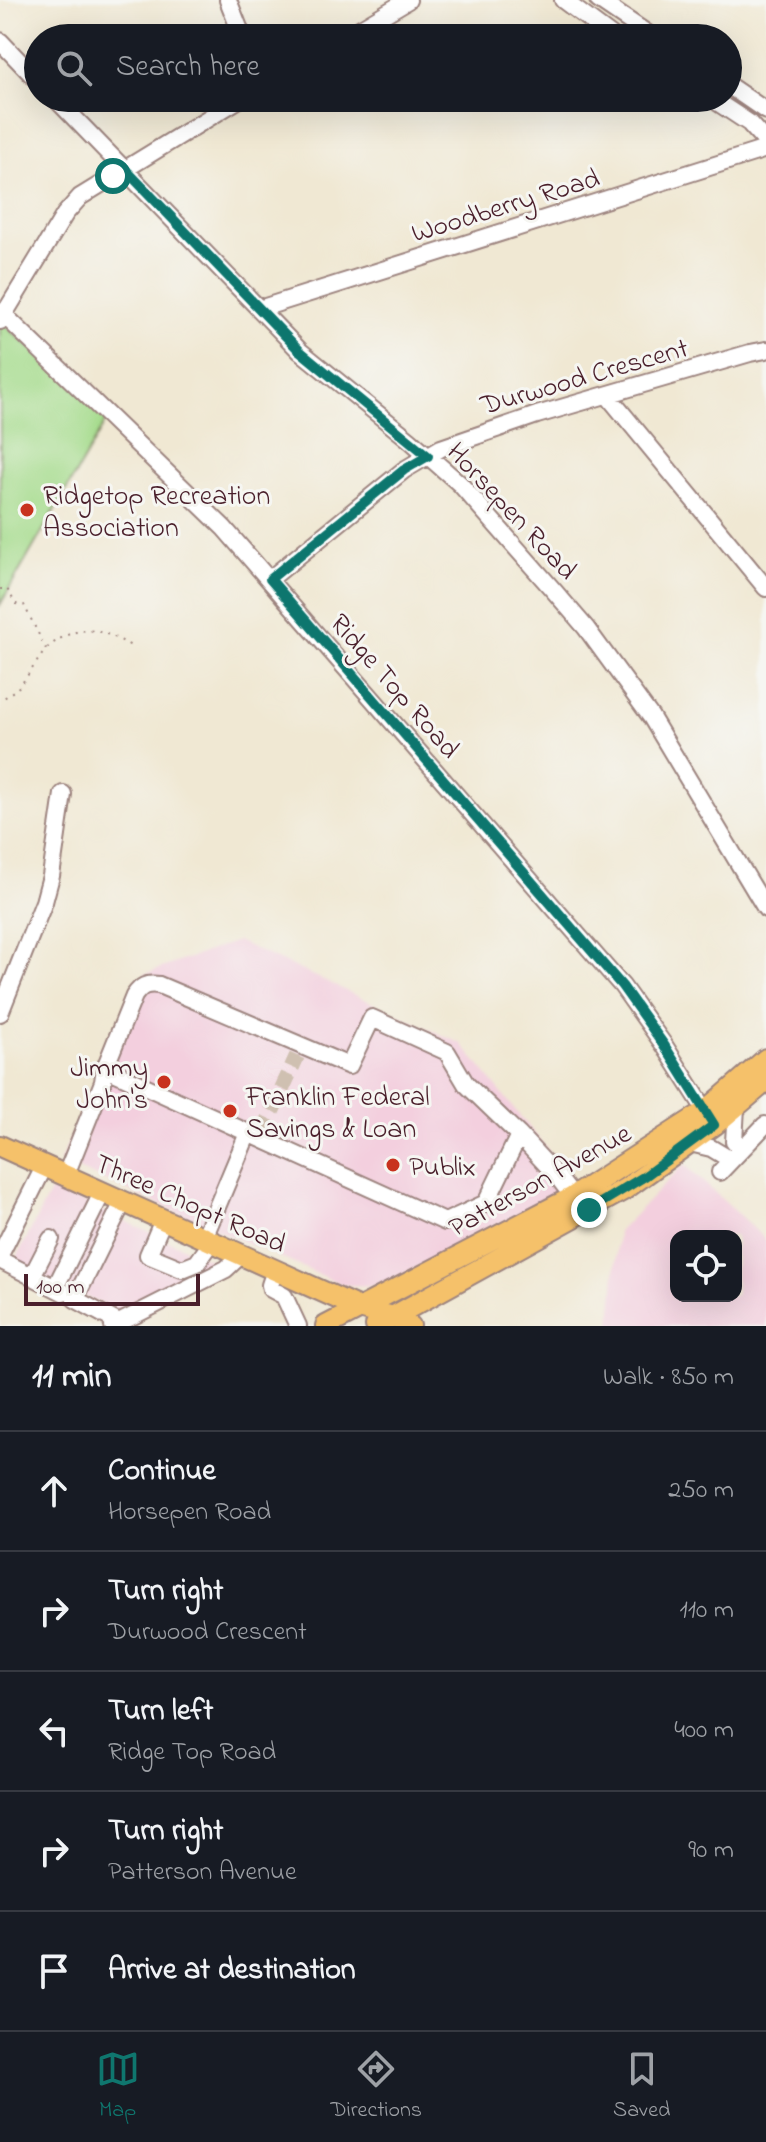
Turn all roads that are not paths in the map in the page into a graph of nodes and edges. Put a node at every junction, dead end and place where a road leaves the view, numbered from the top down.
1 (228, 0) edge
2 (408, 0) edge
3 (563, 0) edge
4 (598, 0) edge
5 (237, 24) edge
6 (368, 24) edge
7 (595, 24) edge
8 (633, 24) edge
9 (0, 41) edge
10 (24, 66) edge
11 (742, 95) edge
12 (766, 111) edge
13 (69, 112) edge
14 (218, 112) edge
15 (732, 112) edge
16 (766, 142) edge
17 (766, 149) edge
18 (125, 169) junction
19 (259, 309) junction
20 (1, 316) edge
21 (766, 350) edge
22 (608, 396) junction
23 (428, 456) junction
24 (270, 579) junction
25 (766, 588) edge
26 (63, 794) dead end
27 (766, 909) edge
28 (0, 1013) edge
29 (766, 1059) edge
30 (105, 1068) junction
31 (766, 1081) edge
32 (736, 1107) junction
33 (710, 1118) junction
34 (765, 1125) edge
35 (256, 1135) junction
36 (519, 1135) junction
37 (690, 1143) junction
38 (0, 1146) edge
39 (731, 1160) junction
40 (44, 1167) junction
41 (65, 1177) junction
42 (102, 1193) junction
43 (573, 1197) junction
44 (123, 1202) junction
45 (163, 1220) junction
46 (51, 1239) dead end
47 (208, 1240) junction
48 (241, 1255) junction
49 (0, 1258) edge
50 (275, 1270) junction
51 (32, 1276) junction
52 (55, 1288) junction
53 (75, 1299) junction
54 (359, 1308) junction
55 (116, 1324) edge
56 (388, 1324) edge
57 (298, 1326) edge
58 (326, 1326) edge

1 - 5 street
2 - 6 street
3 - 7 street
4 - 8 street
9 - 10 street
11 - 12 street
13 - 18 street, Horsepen Road
14 - 18 street
15 - 16 street
17 - 19 street, Woodberry Road
18 - 19 street, Horsepen Road
18 - 20 street
19 - 23 street, Horsepen Road
20 - 24 street, Ridge Top Road
21 - 22 street, Durwood Crescent
22 - 23 street, Durwood Crescent
22 - 25 street
23 - 24 street, Durwood Crescent
23 - 27 street, Horsepen Road
24 - 33 street, Ridge Top Road
26 - 28 street
29 - 33 main road, Patterson Avenue
30 - 35 street
30 - 36 street
30 - 41 street
31 - 32 main road, Patterson Avenue
32 - 33 main road, Patterson Avenue
32 - 39 street
33 - 37 main road, Patterson Avenue
33 - 43 main road, Patterson Avenue
34 - 39 street
35 - 36 street
35 - 47 street
36 - 43 street
37 - 39 street
37 - 56 main road, Patterson Avenue
38 - 40 main road, Three Chopt Road
40 - 41 main road, Three Chopt Road
40 - 49 street
41 - 42 main road, Three Chopt Road
42 - 44 main road, Three Chopt Road
42 - 52 street
43 - 54 main road, Patterson Avenue
44 - 45 main road, Three Chopt Road
44 - 53 street
45 - 47 main road, Three Chopt Road
45 - 47 street
46 - 51 street
47 - 48 main road, Three Chopt Road
48 - 50 main road, Three Chopt Road
48 - 55 street
49 - 51 street
50 - 54 main road, Three Chopt Road
50 - 57 street
51 - 52 street
52 - 53 street
53 - 55 street
54 - 56 main road, Three Chopt Road
54 - 58 main road, Patterson Avenue

